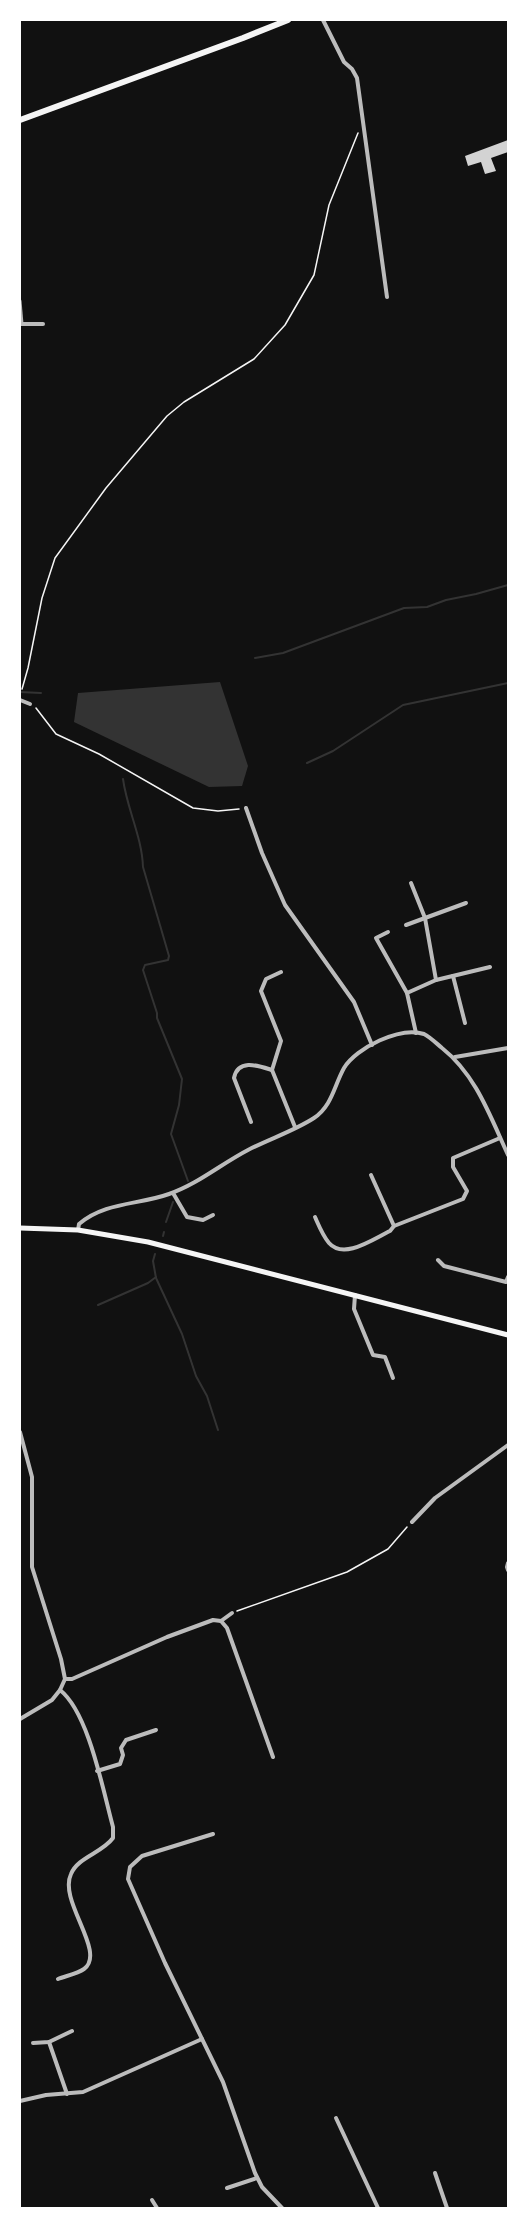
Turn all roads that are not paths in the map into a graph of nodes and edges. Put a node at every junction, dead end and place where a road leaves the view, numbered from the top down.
1 (288, 20) edge
2 (323, 20) edge
3 (20, 120) edge
4 (387, 297) dead end
5 (20, 301) edge
6 (21, 324) edge
7 (43, 324) dead end
8 (20, 700) edge
9 (30, 704) road end
10 (246, 808) road end
11 (411, 883) dead end
12 (466, 903) dead end
13 (425, 918) junction
14 (406, 925) dead end
15 (388, 932) dead end
16 (490, 967) dead end
17 (281, 972) dead end
18 (453, 976) junction
19 (436, 980) junction
20 (407, 993) junction
21 (465, 1023) dead end
22 (416, 1033) junction
23 (372, 1045) junction
24 (508, 1047) edge
25 (454, 1057) junction
26 (272, 1070) junction
27 (251, 1122) dead end
28 (295, 1127) junction
29 (500, 1138) junction
30 (508, 1155) edge
31 (371, 1175) dead end
32 (173, 1192) junction
33 (213, 1215) dead end
34 (315, 1217) dead end
35 (394, 1226) junction
36 (20, 1228) edge
37 (78, 1230) junction
38 (438, 1260) dead end
39 (508, 1277) edge
40 (507, 1283) edge
41 (355, 1294) junction
42 (508, 1335) edge
43 (393, 1378) dead end
44 (20, 1432) edge
45 (508, 1445) edge
46 (411, 1522) road end
47 (508, 1563) edge
48 (508, 1570) edge
49 (232, 1613) road end
50 (221, 1621) junction
51 (65, 1678) junction
52 (60, 1690) junction
53 (20, 1719) edge
54 (156, 1730) dead end
55 (273, 1757) dead end
56 (97, 1771) junction
57 (213, 1834) dead end
58 (58, 1979) dead end
59 (72, 2031) dead end
60 (202, 2039) junction
61 (49, 2042) junction
62 (33, 2043) dead end
63 (67, 2094) junction
64 (20, 2101) edge
65 (336, 2118) dead end
66 (435, 2173) dead end
67 (257, 2178) junction
68 (227, 2188) dead end
69 (152, 2200) dead end
70 (157, 2208) edge
71 (282, 2208) edge
72 (378, 2208) edge
73 (447, 2208) edge

1 - 3 main road
2 - 4 street
5 - 6 street
6 - 7 street
8 - 9 street
10 - 23 street
11 - 13 street
12 - 13 street
13 - 14 street
13 - 19 street
15 - 20 street
16 - 18 street
17 - 26 street
18 - 19 street
18 - 21 street
19 - 20 street
20 - 22 street
22 - 23 street
22 - 25 street
23 - 28 street
24 - 25 street
25 - 29 street
26 - 27 street
26 - 28 street
28 - 32 street
29 - 30 street
29 - 35 street
31 - 35 street
32 - 33 street
32 - 37 street
34 - 35 street
36 - 37 main road
37 - 41 main road
38 - 40 street
39 - 40 street
41 - 42 main road
41 - 43 street
44 - 51 street
45 - 46 street
47 - 48 street
49 - 50 street
50 - 51 street
50 - 55 street
51 - 52 street
52 - 53 street
52 - 56 street
54 - 56 street
56 - 58 street
57 - 60 street
59 - 61 street
60 - 63 street
60 - 67 street
61 - 62 street
61 - 63 street
63 - 64 street
65 - 72 street
66 - 73 street
67 - 68 street
67 - 71 street
69 - 70 street

